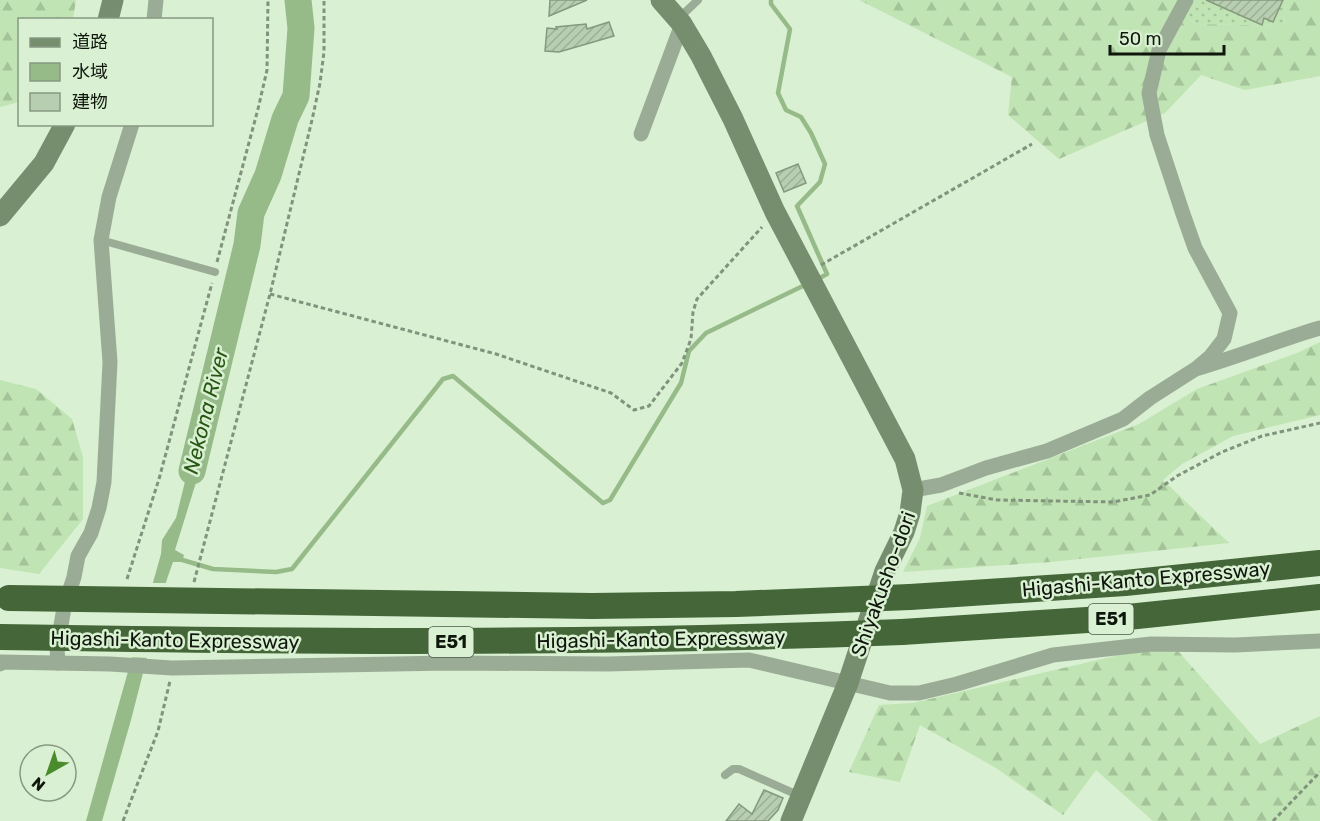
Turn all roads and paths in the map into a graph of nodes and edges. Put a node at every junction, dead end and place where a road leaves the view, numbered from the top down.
1 (113, 0) edge
2 (156, 0) edge
3 (268, 0) edge
4 (324, 0) edge
5 (661, 0) edge
6 (699, 0) edge
7 (1186, 0) edge
8 (108, 18) edge
9 (153, 18) edge
10 (680, 22) junction
11 (64, 126) edge
12 (131, 126) edge
13 (641, 134) dead end
14 (1032, 144) dead end
15 (775, 212) junction
16 (0, 216) edge
17 (101, 240) junction
18 (214, 272) junction
19 (809, 278) junction
20 (270, 294) junction
21 (1320, 328) edge
22 (1197, 368) junction
23 (1320, 423) edge
24 (941, 485) junction
25 (913, 490) junction
26 (1320, 563) edge
27 (193, 584) dead end
28 (124, 588) dead end
29 (1320, 597) edge
30 (5, 598) edge
31 (0, 637) edge
32 (1320, 641) edge
33 (58, 663) junction
34 (0, 664) edge
35 (168, 668) junction
36 (848, 683) junction
37 (1320, 772) edge
38 (725, 775) dead end
39 (801, 796) junction
40 (123, 821) edge
41 (791, 821) edge
42 (1273, 821) edge

1 - 8 street
2 - 9 street
3 - 18 path
4 - 20 path
5 - 10 street, Shiyakusho-dori
6 - 10 lane
7 - 22 street
10 - 13 street
10 - 15 street, Shiyakusho-dori
11 - 16 street
12 - 17 street
14 - 19 path
15 - 19 street, Shiyakusho-dori
15 - 20 path
17 - 18 lane
17 - 33 street
18 - 28 path
19 - 25 street, Shiyakusho-dori
20 - 27 path
21 - 22 street
22 - 24 street
23 - 24 path
24 - 25 street
25 - 36 street, Shiyakusho-dori
26 - 30 highway, Higashi-Kanto Expressway / E51, bridge
29 - 31 highway, Higashi-Kanto Expressway / E51, bridge
32 - 36 street
33 - 34 street
33 - 35 street
35 - 36 street
35 - 40 path
36 - 39 street, Shiyakusho-dori
37 - 42 path
38 - 39 lane
39 - 41 street, Shiyakusho-dori

